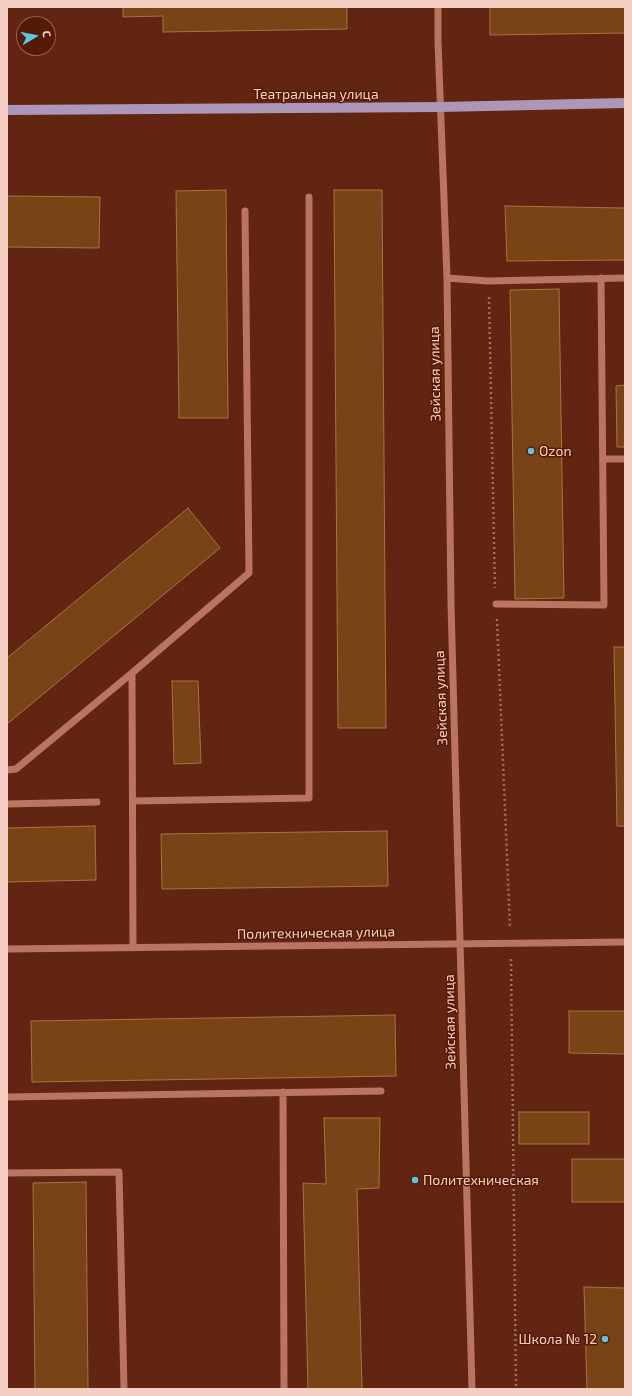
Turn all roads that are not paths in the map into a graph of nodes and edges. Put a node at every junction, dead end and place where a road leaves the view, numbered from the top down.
1 (438, 7) edge
2 (625, 103) edge
3 (440, 107) junction
4 (7, 110) edge
5 (308, 196) dead end
6 (245, 211) dead end
7 (447, 278) junction
8 (602, 278) junction
9 (625, 278) edge
10 (603, 459) junction
11 (625, 459) edge
12 (496, 604) road end
13 (132, 673) junction
14 (7, 770) edge
15 (133, 801) junction
16 (97, 802) dead end
17 (7, 804) edge
18 (625, 942) edge
19 (461, 944) junction
20 (133, 948) junction
21 (7, 949) edge
22 (381, 1091) dead end
23 (284, 1092) junction
24 (7, 1096) edge
25 (7, 1173) edge
26 (124, 1389) edge
27 (284, 1389) edge
28 (472, 1389) edge

1 - 3 street, Зейская улица
2 - 3 main road, Театральная улица
3 - 4 main road, Театральная улица
3 - 7 street, Зейская улица
5 - 15 street
6 - 13 street
7 - 8 street
7 - 19 street, Зейская улица
8 - 9 street
8 - 10 street
10 - 11 street
10 - 12 street
13 - 14 street
13 - 15 street
15 - 20 street
16 - 17 street
18 - 19 street, Политехническая улица
19 - 20 street, Политехническая улица
19 - 28 street, Зейская улица
20 - 21 street, Политехническая улица
22 - 23 street
23 - 24 street
23 - 27 street
25 - 26 street

